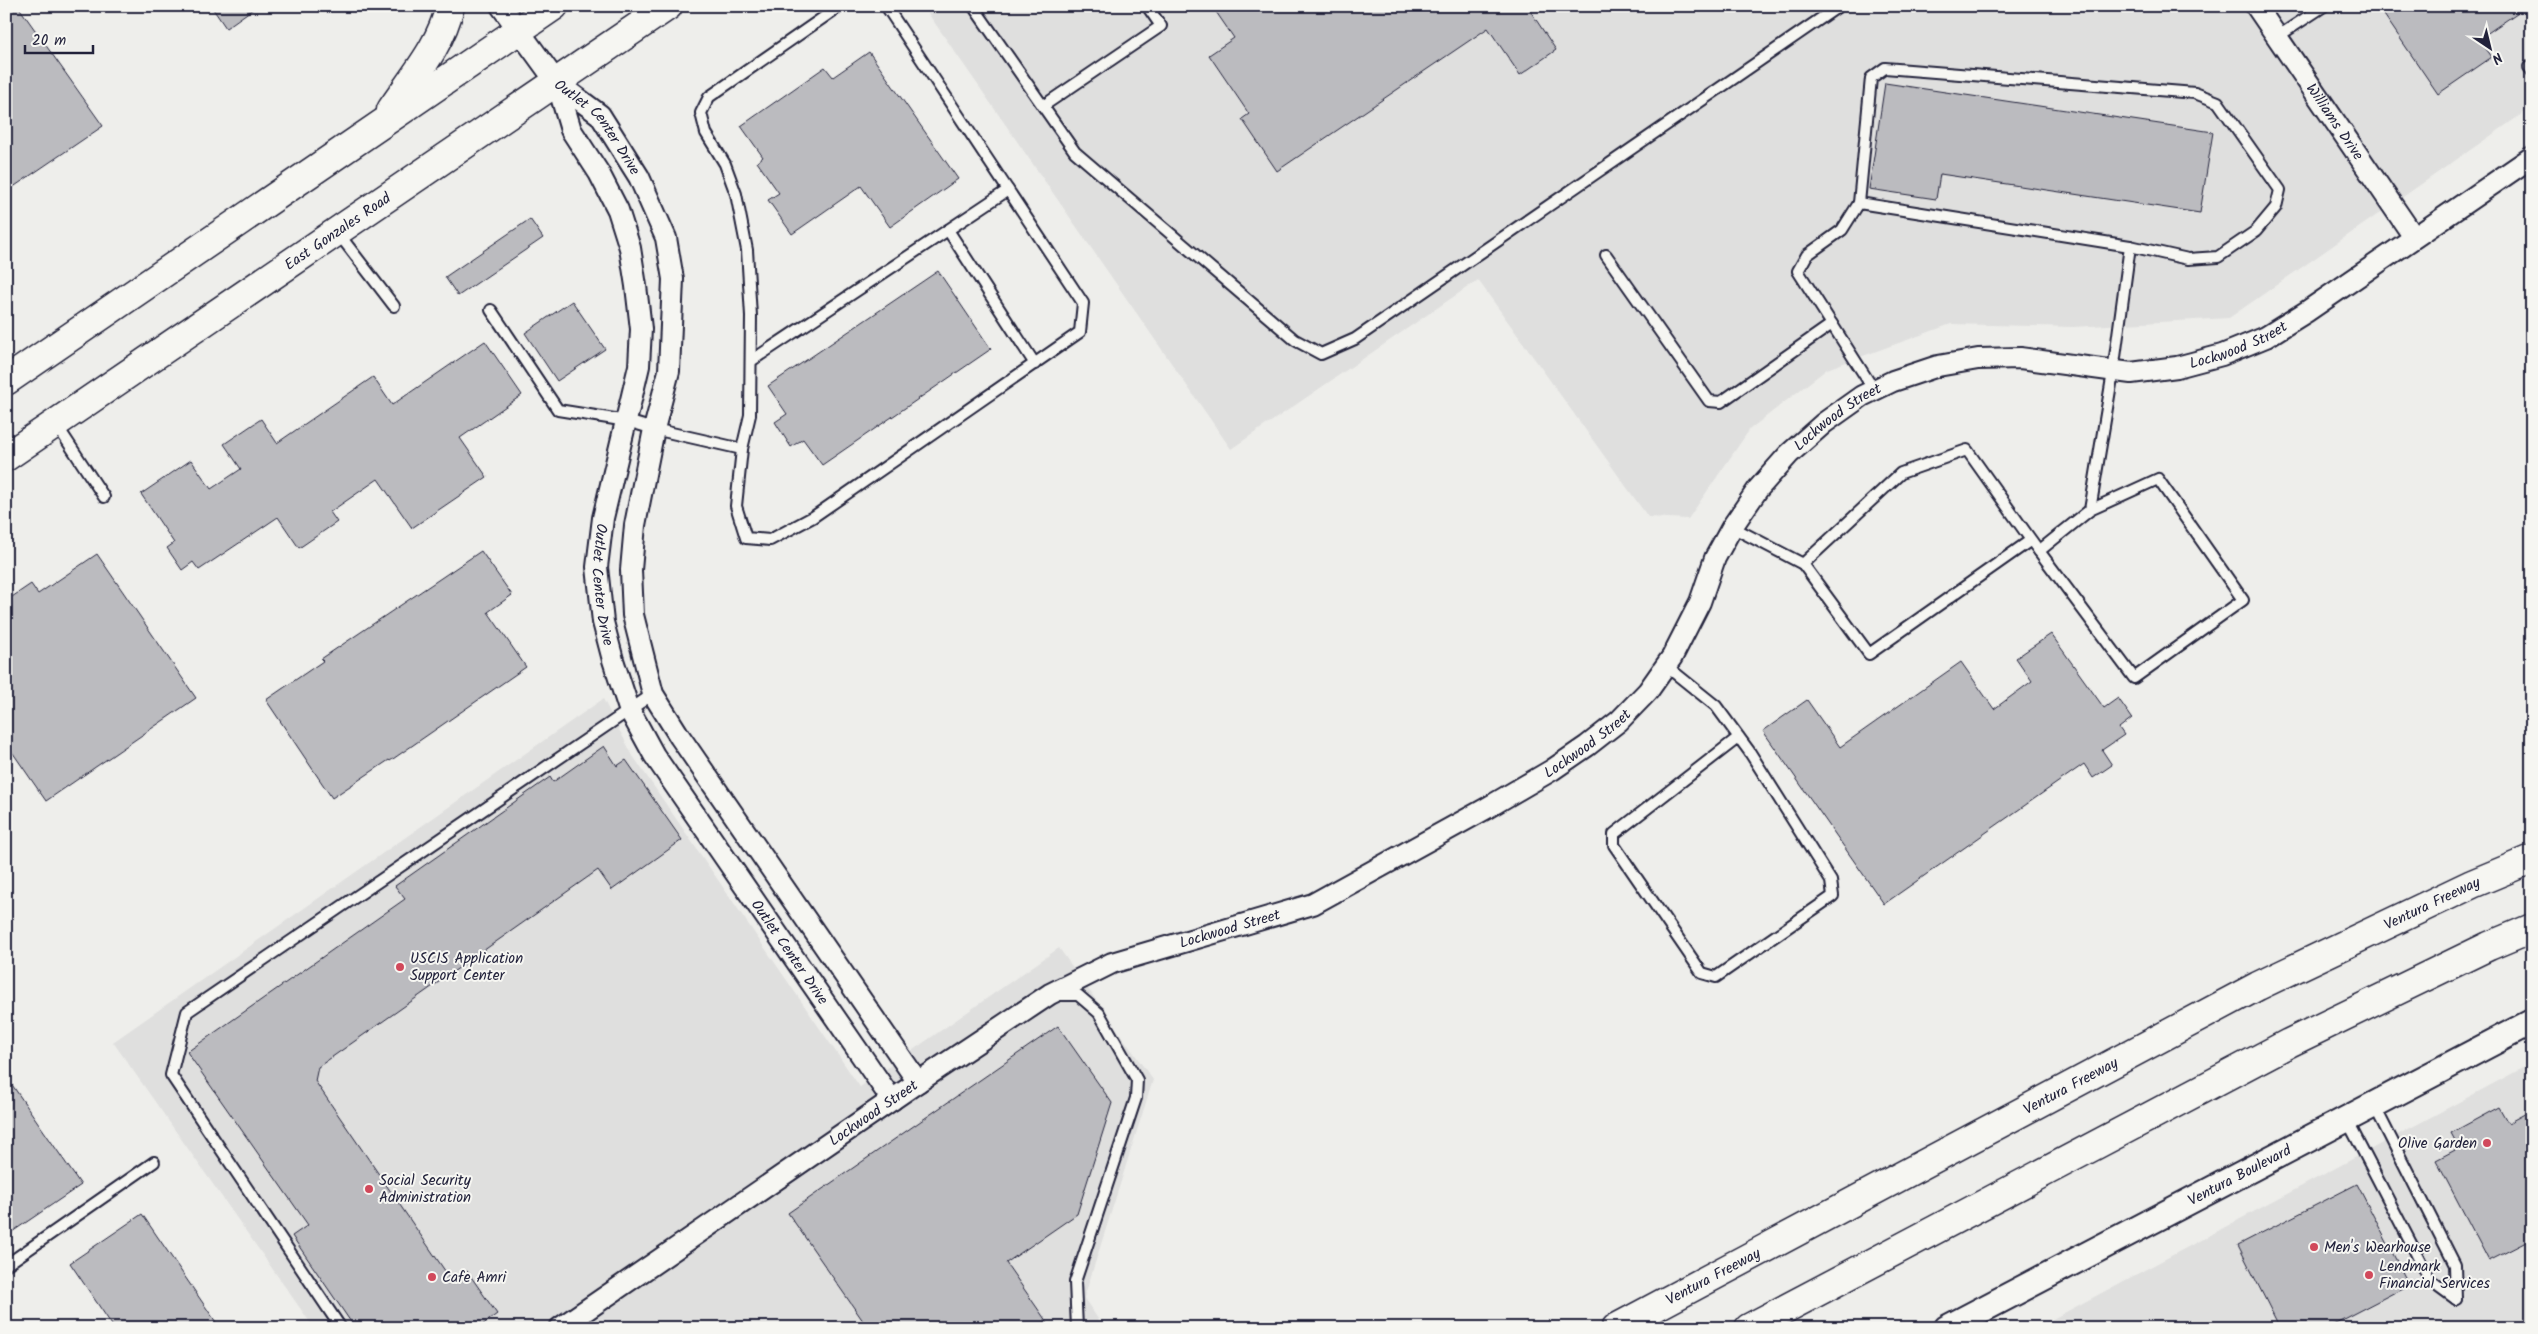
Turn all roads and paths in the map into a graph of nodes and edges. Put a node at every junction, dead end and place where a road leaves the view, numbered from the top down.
1 (450, 6) edge
2 (502, 6) edge
3 (554, 6) edge
4 (668, 6) edge
5 (840, 6) edge
6 (886, 6) edge
7 (972, 6) edge
8 (1147, 6) edge
9 (1839, 6) edge
10 (2256, 6) edge
11 (2324, 6) edge
12 (518, 30) junction
13 (2277, 37) junction
14 (2532, 66) edge
15 (2532, 71) edge
16 (557, 83) junction
17 (1043, 106) junction
18 (382, 124) junction
19 (2532, 157) edge
20 (1008, 190) junction
21 (1859, 203) junction
22 (948, 230) junction
23 (338, 232) junction
24 (2414, 237) junction
25 (2130, 246) junction
26 (1606, 255) dead end
27 (394, 306) dead end
28 (491, 310) dead end
29 (1832, 324) junction
30 (751, 361) junction
31 (1036, 364) junction
32 (2113, 372) junction
33 (6, 381) edge
34 (1874, 390) junction
35 (627, 421) junction
36 (55, 424) junction
37 (654, 429) junction
38 (742, 449) junction
39 (6, 457) edge
40 (104, 497) dead end
41 (2090, 510) junction
42 (1732, 527) junction
43 (2031, 540) junction
44 (2039, 551) junction
45 (1803, 564) junction
46 (1665, 665) junction
47 (653, 694) junction
48 (629, 709) junction
49 (1739, 737) junction
50 (2532, 859) edge
51 (2532, 928) edge
52 (1050, 994) junction
53 (2532, 1022) edge
54 (918, 1082) junction
55 (892, 1100) junction
56 (2374, 1105) junction
57 (2346, 1119) junction
58 (154, 1162) dead end
59 (6, 1265) edge
60 (341, 1328) edge
61 (560, 1328) edge
62 (1077, 1328) edge
63 (1616, 1328) edge
64 (1749, 1328) edge
65 (1947, 1328) edge

1 - 18 main road
2 - 12 street
3 - 12 main road
4 - 16 main road, East Gonzales Road
5 - 30 lane
6 - 20 lane
7 - 17 lane
8 - 17 lane
9 - 17 lane
10 - 13 street, Williams Drive
11 - 13 lane
12 - 16 street
12 - 18 main road
13 - 24 street, Williams Drive
14 - 15 lane
16 - 23 main road, East Gonzales Road
16 - 35 street, Outlet Center Drive
16 - 37 street, Outlet Center Drive
18 - 33 main road
19 - 24 street, Lockwood Street
20 - 22 lane
20 - 31 lane
21 - 25 lane
21 - 25 lane
21 - 29 lane
22 - 30 lane
22 - 31 lane
23 - 27 lane
23 - 36 main road, East Gonzales Road
24 - 32 street, Lockwood Street
25 - 32 lane
26 - 29 lane
28 - 35 lane
29 - 34 lane
30 - 38 lane
31 - 38 lane
32 - 34 street, Lockwood Street
32 - 41 lane
34 - 42 street, Lockwood Street
35 - 37 lane
35 - 48 street, Outlet Center Drive
36 - 39 main road, East Gonzales Road
36 - 40 lane
37 - 38 lane
37 - 47 street, Outlet Center Drive
41 - 44 lane
41 - 44 lane
42 - 45 lane
42 - 46 street, Lockwood Street
43 - 44 lane
43 - 45 lane
43 - 45 lane
46 - 49 lane
46 - 52 street, Lockwood Street
47 - 48 lane
47 - 54 street, Outlet Center Drive
48 - 55 street, Outlet Center Drive
48 - 60 lane
49 - 49 lane
50 - 63 main road, Ventura Freeway
51 - 64 main road
52 - 54 street, Lockwood Street
52 - 62 lane
53 - 56 street, Ventura Boulevard
54 - 55 street, Lockwood Street
55 - 61 street, Lockwood Street
56 - 57 street, Ventura Boulevard
56 - 57 lane
57 - 65 street, Ventura Boulevard
58 - 59 lane

